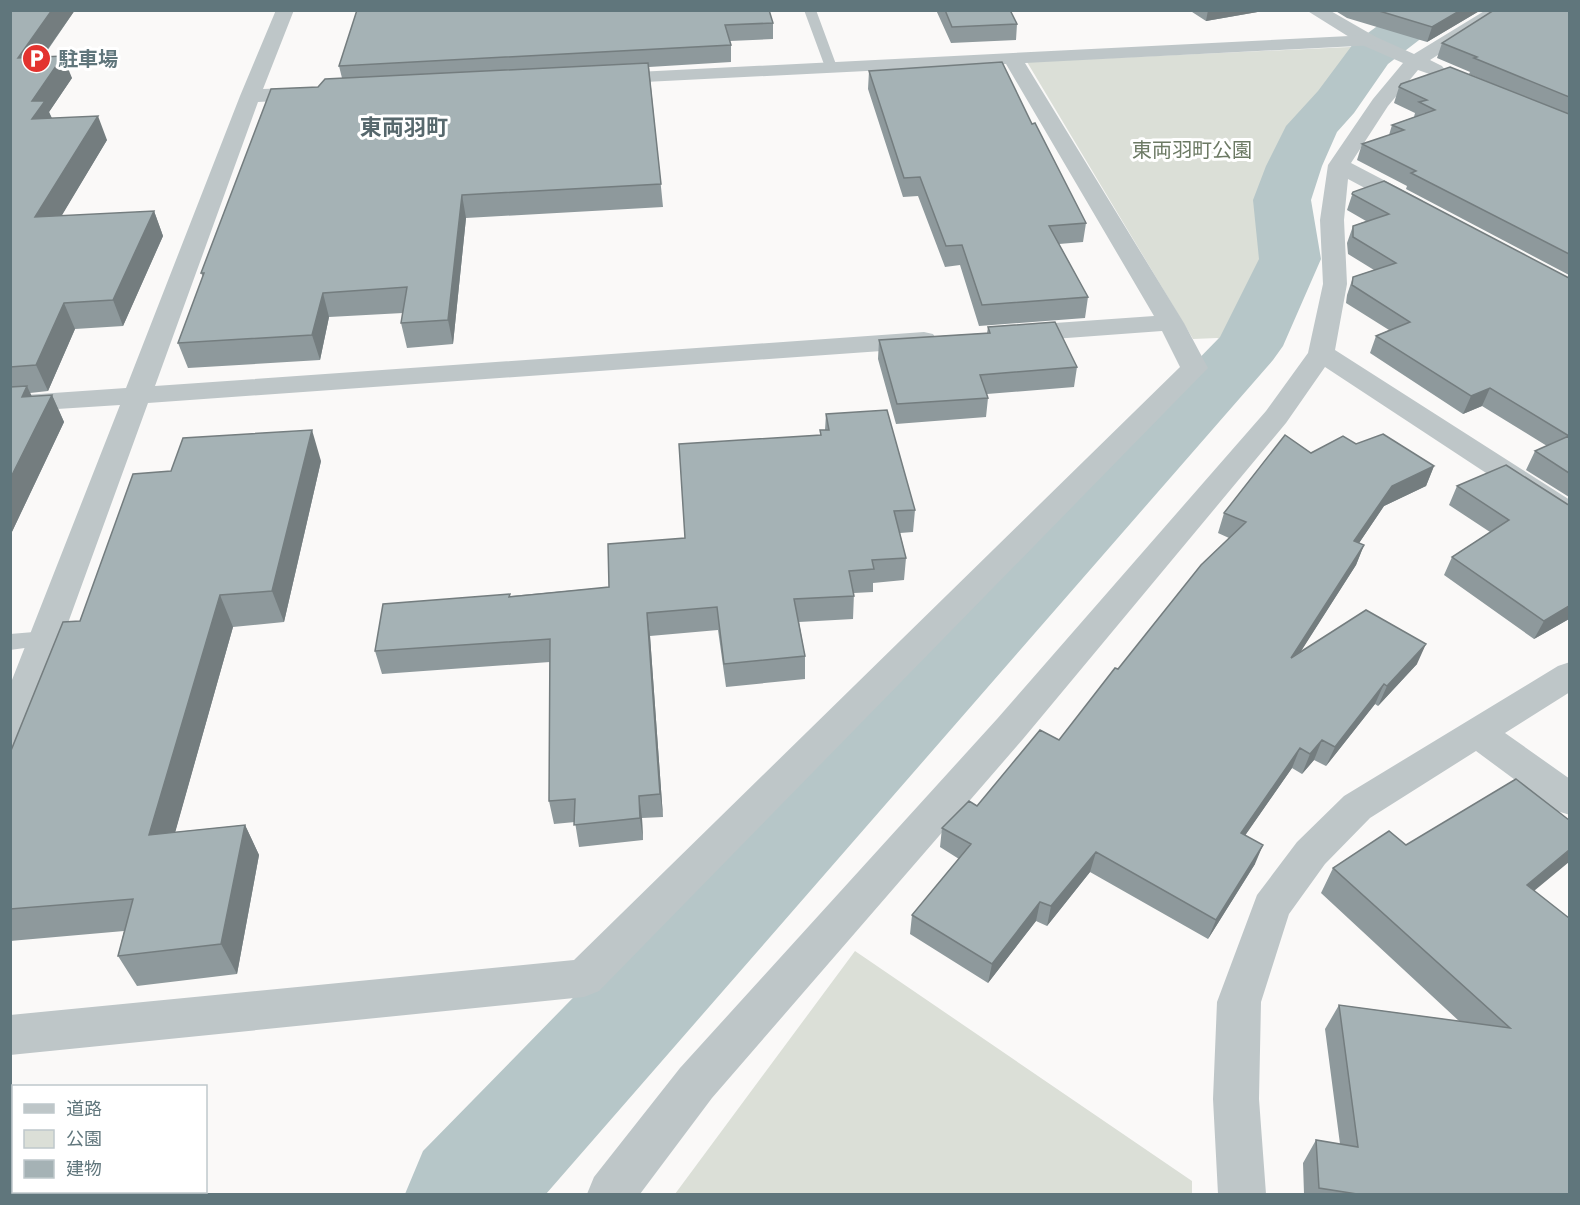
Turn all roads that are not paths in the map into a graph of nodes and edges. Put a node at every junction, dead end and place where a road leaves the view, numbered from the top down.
1 (285, 10) edge
2 (810, 10) edge
3 (1315, 10) edge
4 (1500, 10) edge
5 (1369, 41) junction
6 (1012, 58) junction
7 (1415, 61) junction
8 (831, 67) junction
9 (1448, 75) edge
10 (582, 80) edge
11 (333, 92) edge
12 (250, 96) junction
13 (1339, 165) junction
14 (1433, 215) edge
15 (1171, 323) junction
16 (993, 335) edge
17 (945, 339) edge
18 (1321, 353) junction
19 (137, 394) junction
20 (10, 404) edge
21 (1569, 514) edge
22 (46, 639) junction
23 (10, 642) edge
24 (1569, 675) edge
25 (1477, 732) junction
26 (10, 733) edge
27 (1569, 800) edge
28 (10, 1035) edge
29 (611, 1194) edge
30 (1242, 1194) edge

1 - 12 street
2 - 8 lane
3 - 5 street
4 - 7 street
5 - 6 street
5 - 7 street
6 - 8 street
6 - 15 street
7 - 9 street
7 - 13 street
8 - 10 street
11 - 12 street
12 - 19 street
13 - 14 street
13 - 18 street
15 - 16 street
15 - 28 street
17 - 19 street
18 - 21 street
18 - 29 street
19 - 20 street
19 - 22 street
22 - 23 lane
22 - 26 street
24 - 25 street
25 - 27 street
25 - 30 street

